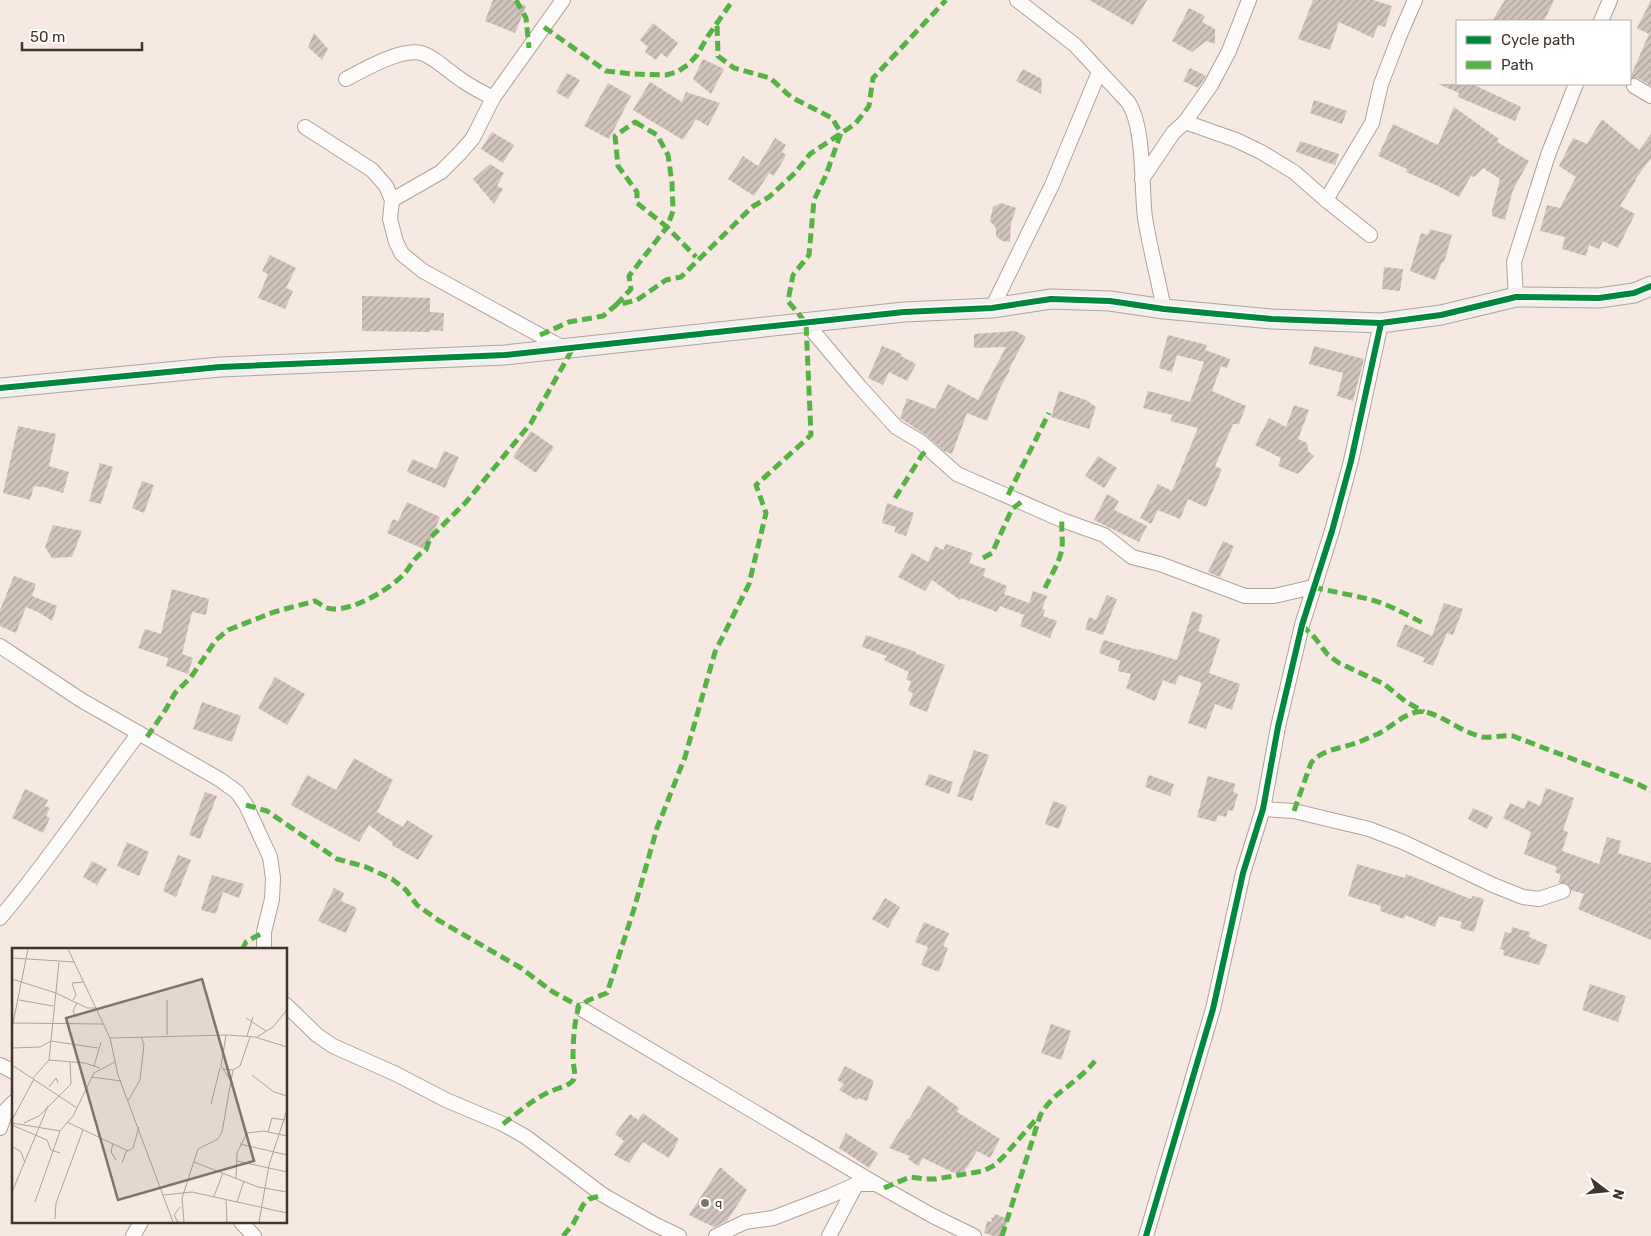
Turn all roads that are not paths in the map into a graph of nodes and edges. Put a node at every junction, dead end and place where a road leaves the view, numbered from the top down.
1 (563, 0) edge
2 (1017, 0) edge
3 (1249, 0) edge
4 (1415, 0) edge
5 (1610, 0) edge
6 (1601, 20) edge
7 (1100, 72) junction
8 (346, 79) dead end
9 (1576, 85) edge
10 (1634, 86) dead end
11 (1651, 96) edge
12 (493, 98) junction
13 (1185, 122) junction
14 (305, 127) dead end
15 (1142, 179) junction
16 (392, 200) junction
17 (1326, 200) junction
18 (1370, 235) dead end
19 (1651, 286) edge
20 (1516, 297) junction
21 (992, 308) junction
22 (1164, 308) junction
23 (806, 322) junction
24 (1381, 323) junction
25 (565, 349) junction
26 (0, 388) edge
27 (1314, 587) junction
28 (0, 646) edge
29 (138, 733) junction
30 (1263, 809) junction
31 (1563, 891) dead end
32 (0, 918) edge
33 (264, 948) edge
34 (288, 1007) edge
35 (583, 1010) dead end
36 (0, 1065) edge
37 (12, 1071) edge
38 (12, 1104) edge
39 (0, 1128) edge
40 (857, 1184) junction
41 (876, 1184) junction
42 (140, 1224) edge
43 (243, 1224) edge
44 (134, 1236) edge
45 (254, 1236) edge
46 (679, 1236) edge
47 (716, 1236) edge
48 (829, 1236) edge
49 (974, 1236) edge
50 (1146, 1236) edge

1 - 12 street
2 - 7 street
3 - 13 street
4 - 17 street
5 - 6 street
7 - 15 street
7 - 21 street
8 - 12 street
9 - 20 street
10 - 11 street
12 - 16 street
13 - 15 street
13 - 17 street
14 - 16 street
15 - 22 street
16 - 25 street
17 - 18 street
19 - 20 street
20 - 24 street
21 - 22 street
21 - 23 street
22 - 24 street
23 - 25 street
23 - 27 street
24 - 27 street
25 - 26 street
27 - 30 street
28 - 29 street
29 - 32 street
29 - 33 street
30 - 31 street
30 - 50 street
34 - 46 street
35 - 41 street
36 - 37 street
38 - 39 street
40 - 41 street
40 - 47 street
40 - 48 street
41 - 49 street
42 - 44 street
43 - 45 street

